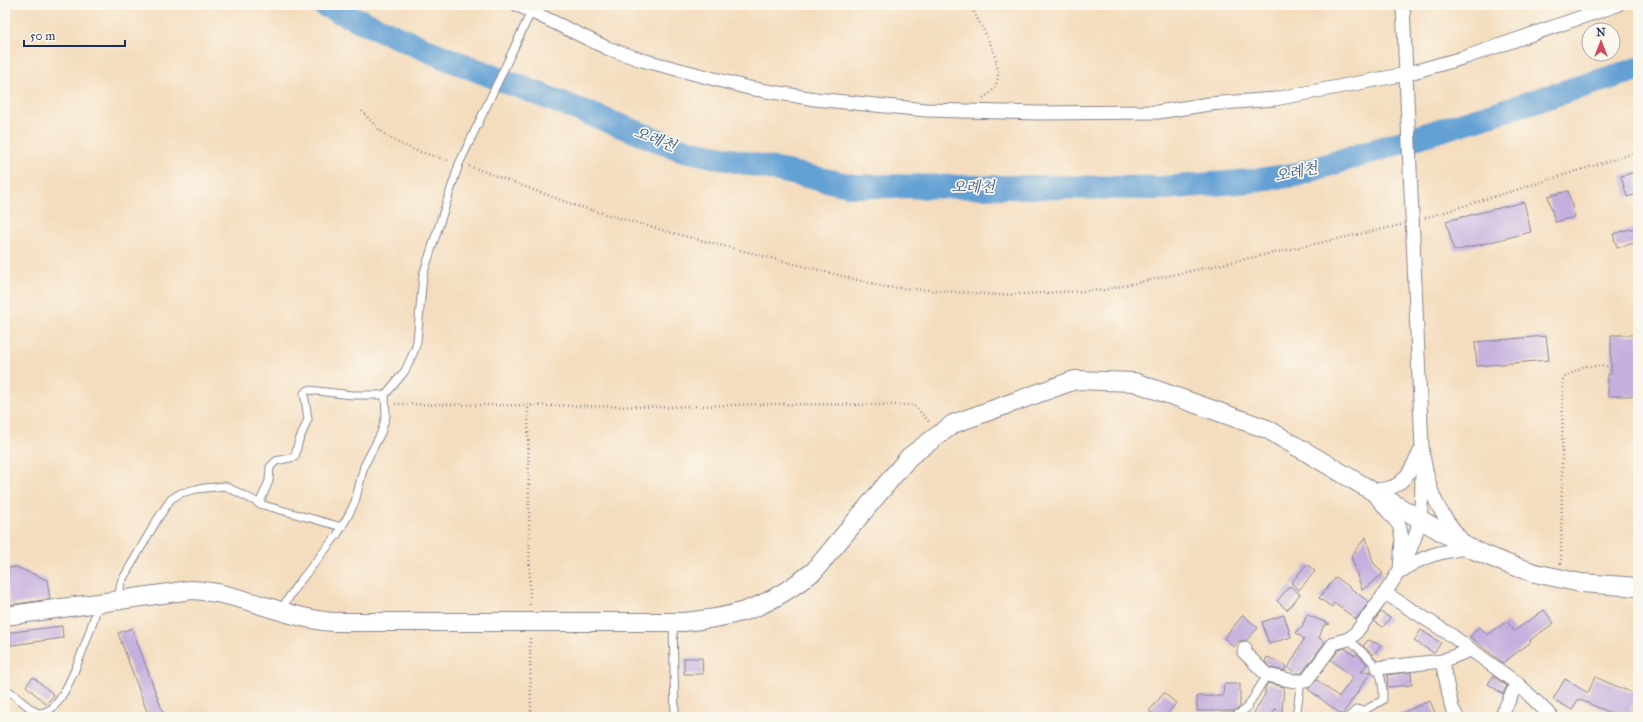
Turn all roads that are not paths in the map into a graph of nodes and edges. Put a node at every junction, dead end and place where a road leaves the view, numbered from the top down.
1 (518, 5) edge
2 (1403, 5) edge
3 (1617, 5) edge
4 (531, 12) junction
5 (1406, 74) junction
6 (385, 395) junction
7 (1422, 448) junction
8 (1370, 490) junction
9 (259, 504) junction
10 (1420, 520) junction
11 (342, 527) junction
12 (1468, 548) junction
13 (1400, 572) junction
14 (1638, 587) edge
15 (1386, 593) junction
16 (118, 600) junction
17 (98, 603) junction
18 (280, 611) junction
19 (5, 616) edge
20 (674, 622) junction
21 (1349, 639) junction
22 (1245, 648) dead end
23 (1470, 650) junction
24 (1442, 661) junction
25 (1378, 668) junction
26 (1267, 675) junction
27 (1301, 682) junction
28 (1517, 684) junction
29 (5, 688) edge
30 (1244, 710) junction
31 (675, 717) edge
32 (1233, 717) edge
33 (1250, 717) edge
34 (1296, 717) edge
35 (1348, 717) edge
36 (1457, 717) edge
37 (1501, 717) edge
38 (1552, 717) edge

1 - 4 street
2 - 5 street
3 - 5 street
4 - 5 street
4 - 6 lane
5 - 7 street
6 - 9 lane
6 - 11 lane
7 - 8 street
7 - 10 street
7 - 12 street
8 - 10 street
8 - 13 street
8 - 20 street
9 - 11 lane
9 - 16 lane
10 - 12 street
10 - 13 street
11 - 18 lane
12 - 13 street
12 - 14 street
13 - 15 street
15 - 21 street
15 - 23 street
16 - 17 street
16 - 18 street
17 - 19 street
17 - 29 lane
18 - 20 street
20 - 31 lane
21 - 25 lane
21 - 27 street
22 - 26 street
23 - 24 street
23 - 28 street
24 - 25 street
24 - 36 street
25 - 35 lane
26 - 27 street
26 - 30 lane
27 - 34 lane
28 - 37 street
28 - 38 street
30 - 32 lane
30 - 33 lane

